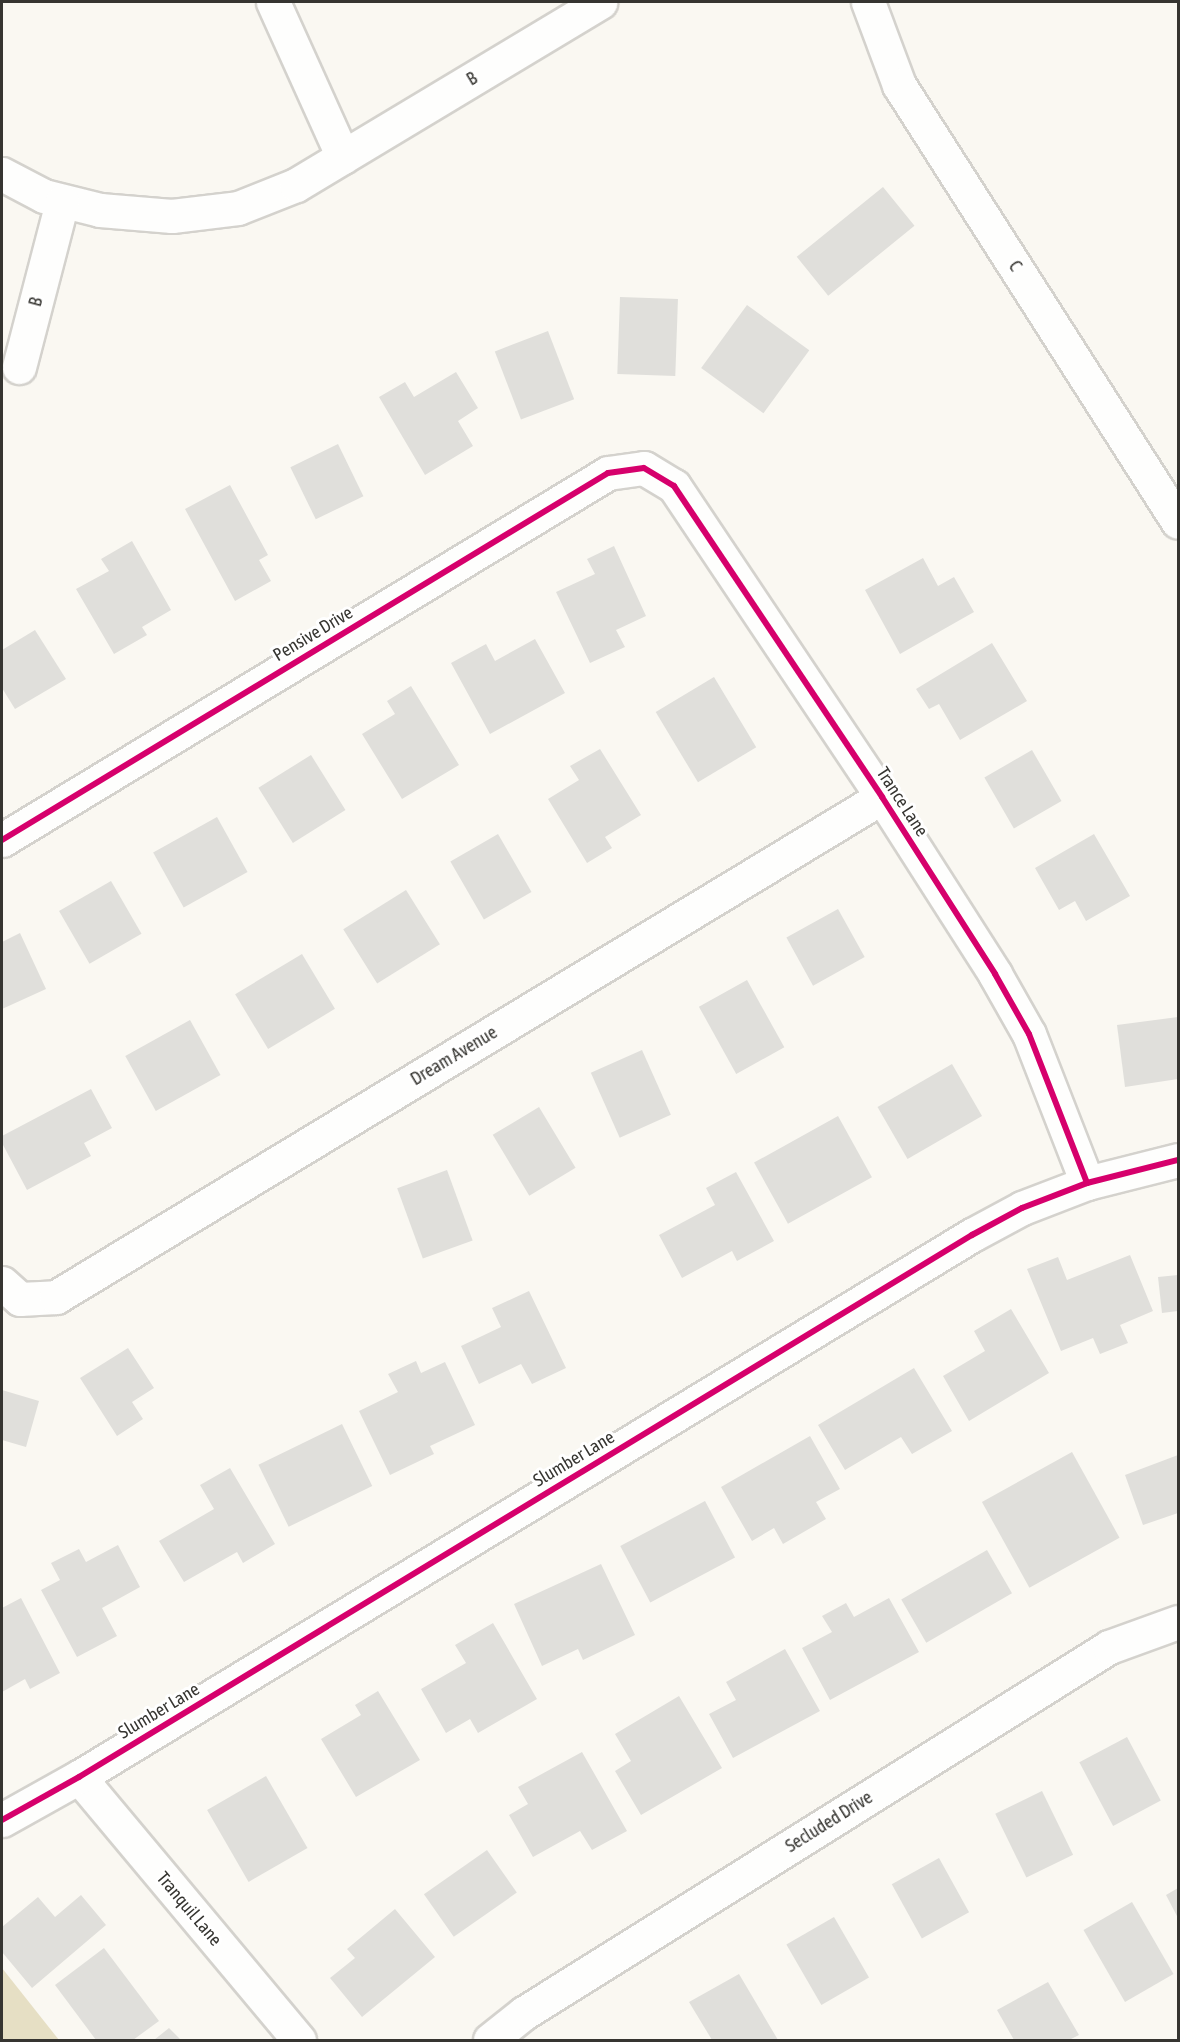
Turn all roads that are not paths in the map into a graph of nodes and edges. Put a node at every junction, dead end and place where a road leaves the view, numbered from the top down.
1 (273, 2) edge
2 (600, 2) edge
3 (868, 2) edge
4 (343, 157) junction
5 (2, 174) edge
6 (62, 202) junction
7 (19, 367) dead end
8 (644, 468) joint
9 (1179, 522) edge
10 (882, 797) junction
11 (2, 840) edge
12 (1179, 1160) edge
13 (1087, 1183) junction
14 (11, 1291) edge
15 (1179, 1622) edge
16 (79, 1777) junction
17 (2, 1820) edge
18 (299, 2040) edge
19 (490, 2040) edge

1 - 4 street
2 - 4 street, B
3 - 9 street, C
4 - 6 street, B
5 - 6 street, B
6 - 7 street, B
8 - 10 street, Trance Lane
8 - 11 street, Pensive Drive
10 - 13 street, Trance Lane
10 - 14 street, Dream Avenue
12 - 13 street, Slumber Lane
13 - 16 street, Slumber Lane
15 - 19 street, Secluded Drive
16 - 17 street, Slumber Lane
16 - 18 street, Tranquil Lane

